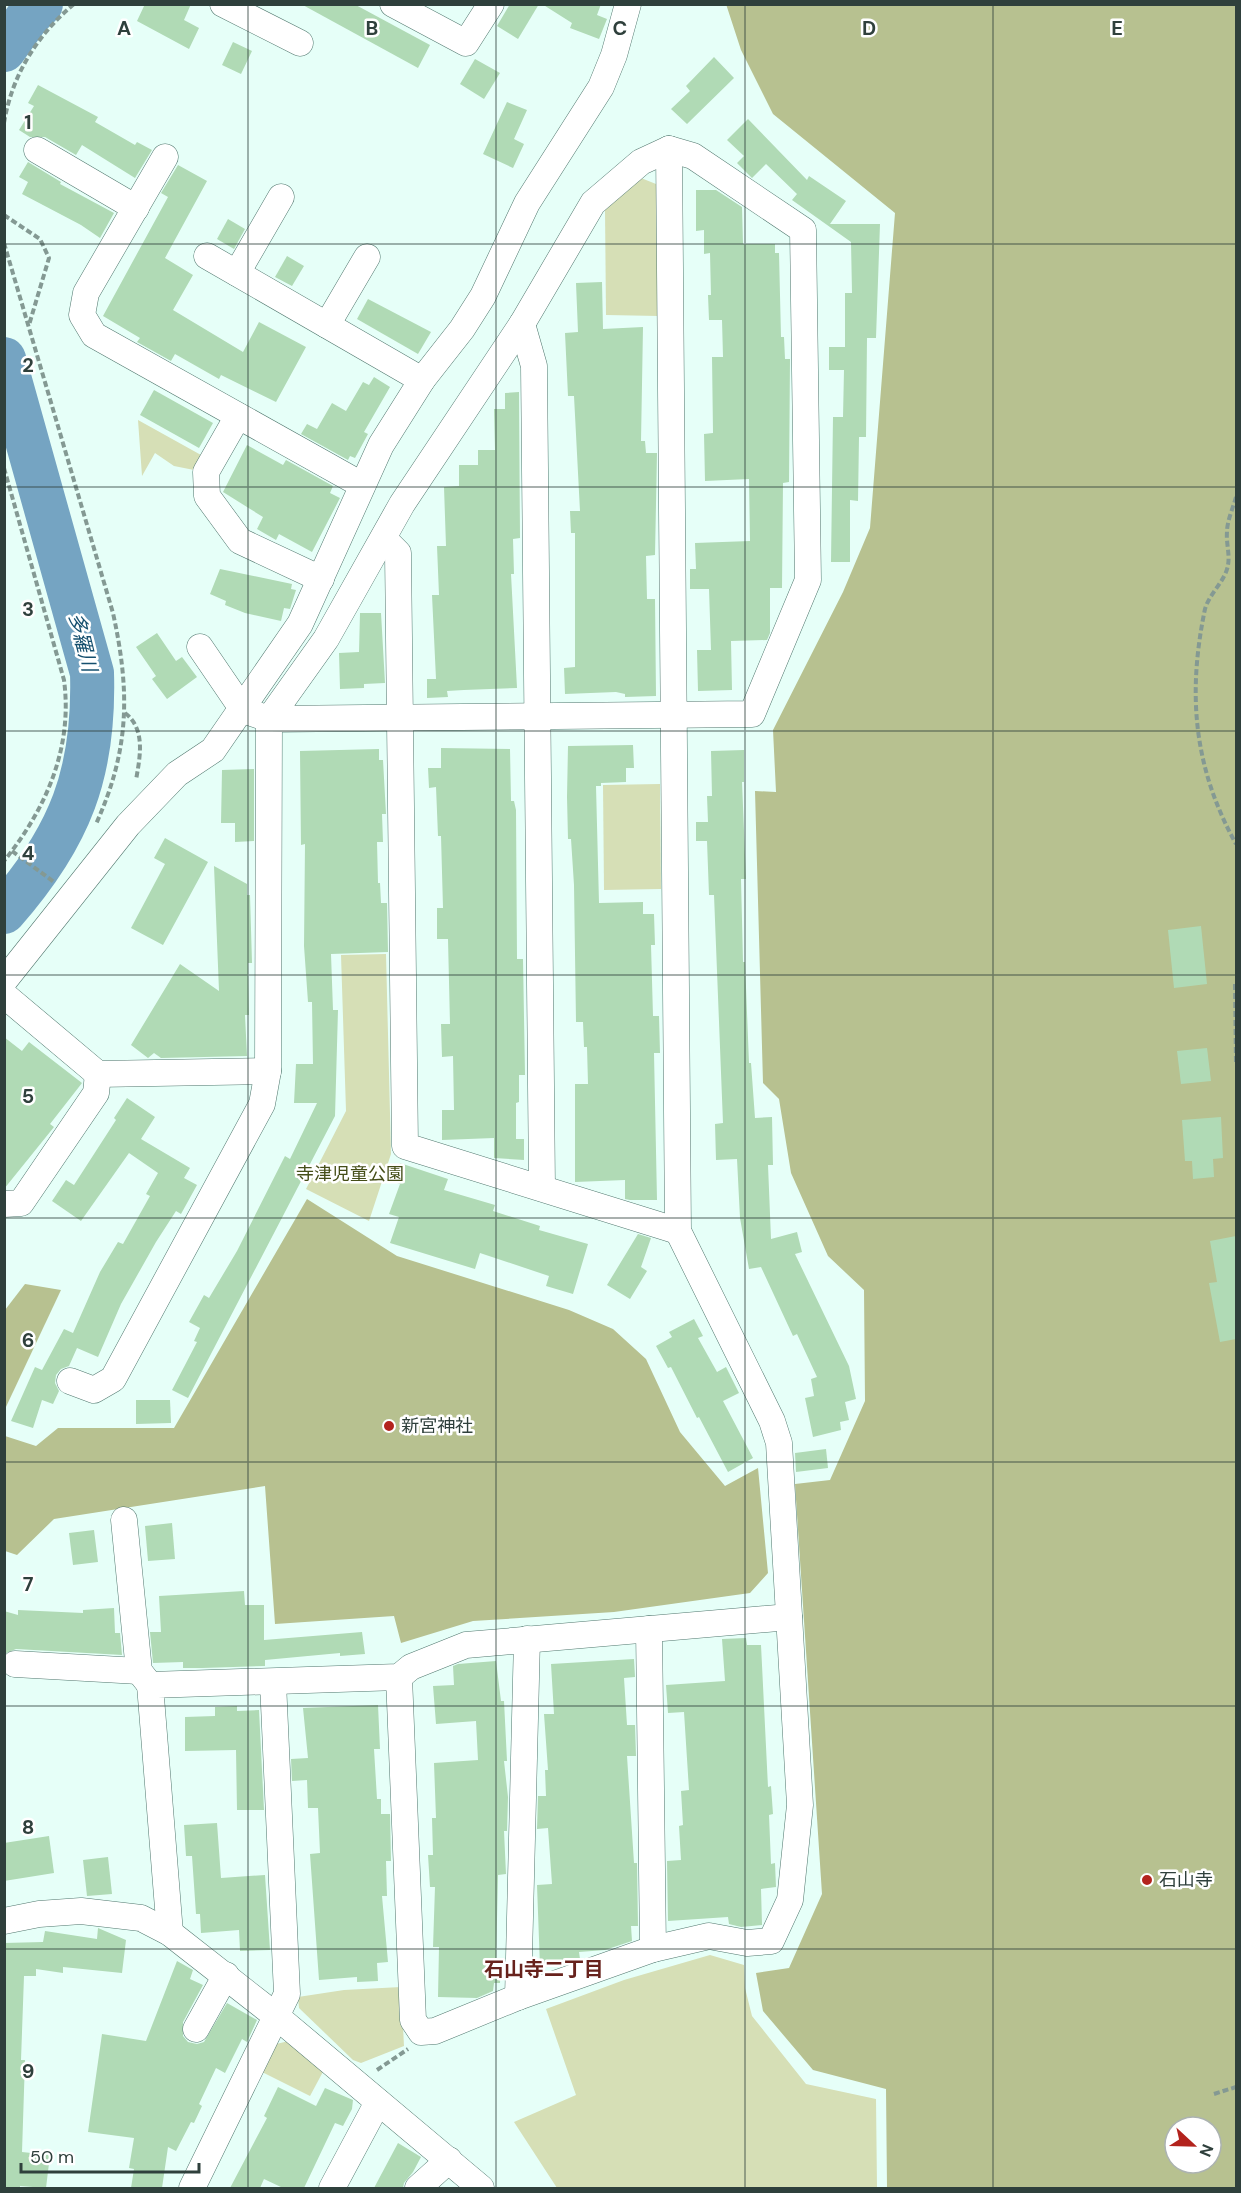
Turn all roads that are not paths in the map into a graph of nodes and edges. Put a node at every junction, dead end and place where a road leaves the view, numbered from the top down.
1 (223, 4) edge
2 (393, 4) edge
3 (491, 4) edge
4 (628, 4) edge
5 (249, 10) edge
6 (300, 43) dead end
7 (669, 148) junction
8 (37, 150) dead end
9 (165, 157) dead end
10 (281, 197) dead end
11 (136, 208) junction
12 (207, 256) dead end
13 (367, 257) dead end
14 (237, 273) junction
15 (522, 324) junction
16 (327, 325) junction
17 (422, 380) junction
18 (238, 416) junction
19 (363, 485) junction
20 (384, 538) junction
21 (321, 579) junction
22 (200, 647) dead end
23 (243, 710) junction
24 (674, 715) junction
25 (538, 716) junction
26 (400, 718) junction
27 (269, 719) junction
28 (4, 981) edge
29 (4, 996) edge
30 (268, 1071) junction
31 (98, 1074) junction
32 (542, 1188) junction
33 (4, 1204) edge
34 (678, 1231) junction
35 (70, 1381) dead end
36 (124, 1520) dead end
37 (789, 1617) junction
38 (649, 1629) junction
39 (527, 1639) junction
40 (15, 1664) dead end
41 (399, 1677) junction
42 (145, 1678) junction
43 (273, 1682) junction
44 (4, 1921) edge
45 (170, 1933) junction
46 (653, 1949) junction
47 (226, 1975) junction
48 (518, 1997) junction
49 (276, 2016) junction
50 (196, 2029) dead end
51 (378, 2102) junction
52 (449, 2160) junction
53 (192, 2188) edge
54 (332, 2188) edge
55 (418, 2188) edge
56 (481, 2188) edge

1 - 5 street
2 - 3 street
4 - 17 street
5 - 6 street
7 - 15 street
7 - 24 street
7 - 24 street
8 - 11 street
9 - 11 street
10 - 14 street
11 - 18 street
12 - 14 street
13 - 16 street
14 - 16 street
15 - 20 street
15 - 25 street
16 - 17 street
17 - 19 street
18 - 19 street
18 - 21 street
19 - 21 street
20 - 26 street
20 - 27 street
21 - 23 street
22 - 23 street
23 - 27 street
23 - 28 street
24 - 25 street
24 - 34 street
25 - 26 street
25 - 32 street
26 - 27 street
26 - 32 street
27 - 30 street
29 - 31 street
30 - 31 street
30 - 35 street
31 - 33 street
32 - 34 street
34 - 37 street
36 - 42 street
37 - 38 street
37 - 46 street
38 - 39 street
38 - 46 street
39 - 41 street
39 - 48 street
40 - 42 street
41 - 43 street
41 - 48 street
42 - 43 street
42 - 45 street
43 - 49 street
44 - 45 street
45 - 47 street
46 - 48 street
47 - 49 street
47 - 50 street
49 - 51 street
49 - 53 street
51 - 52 street
51 - 54 street
52 - 55 street
52 - 56 street

